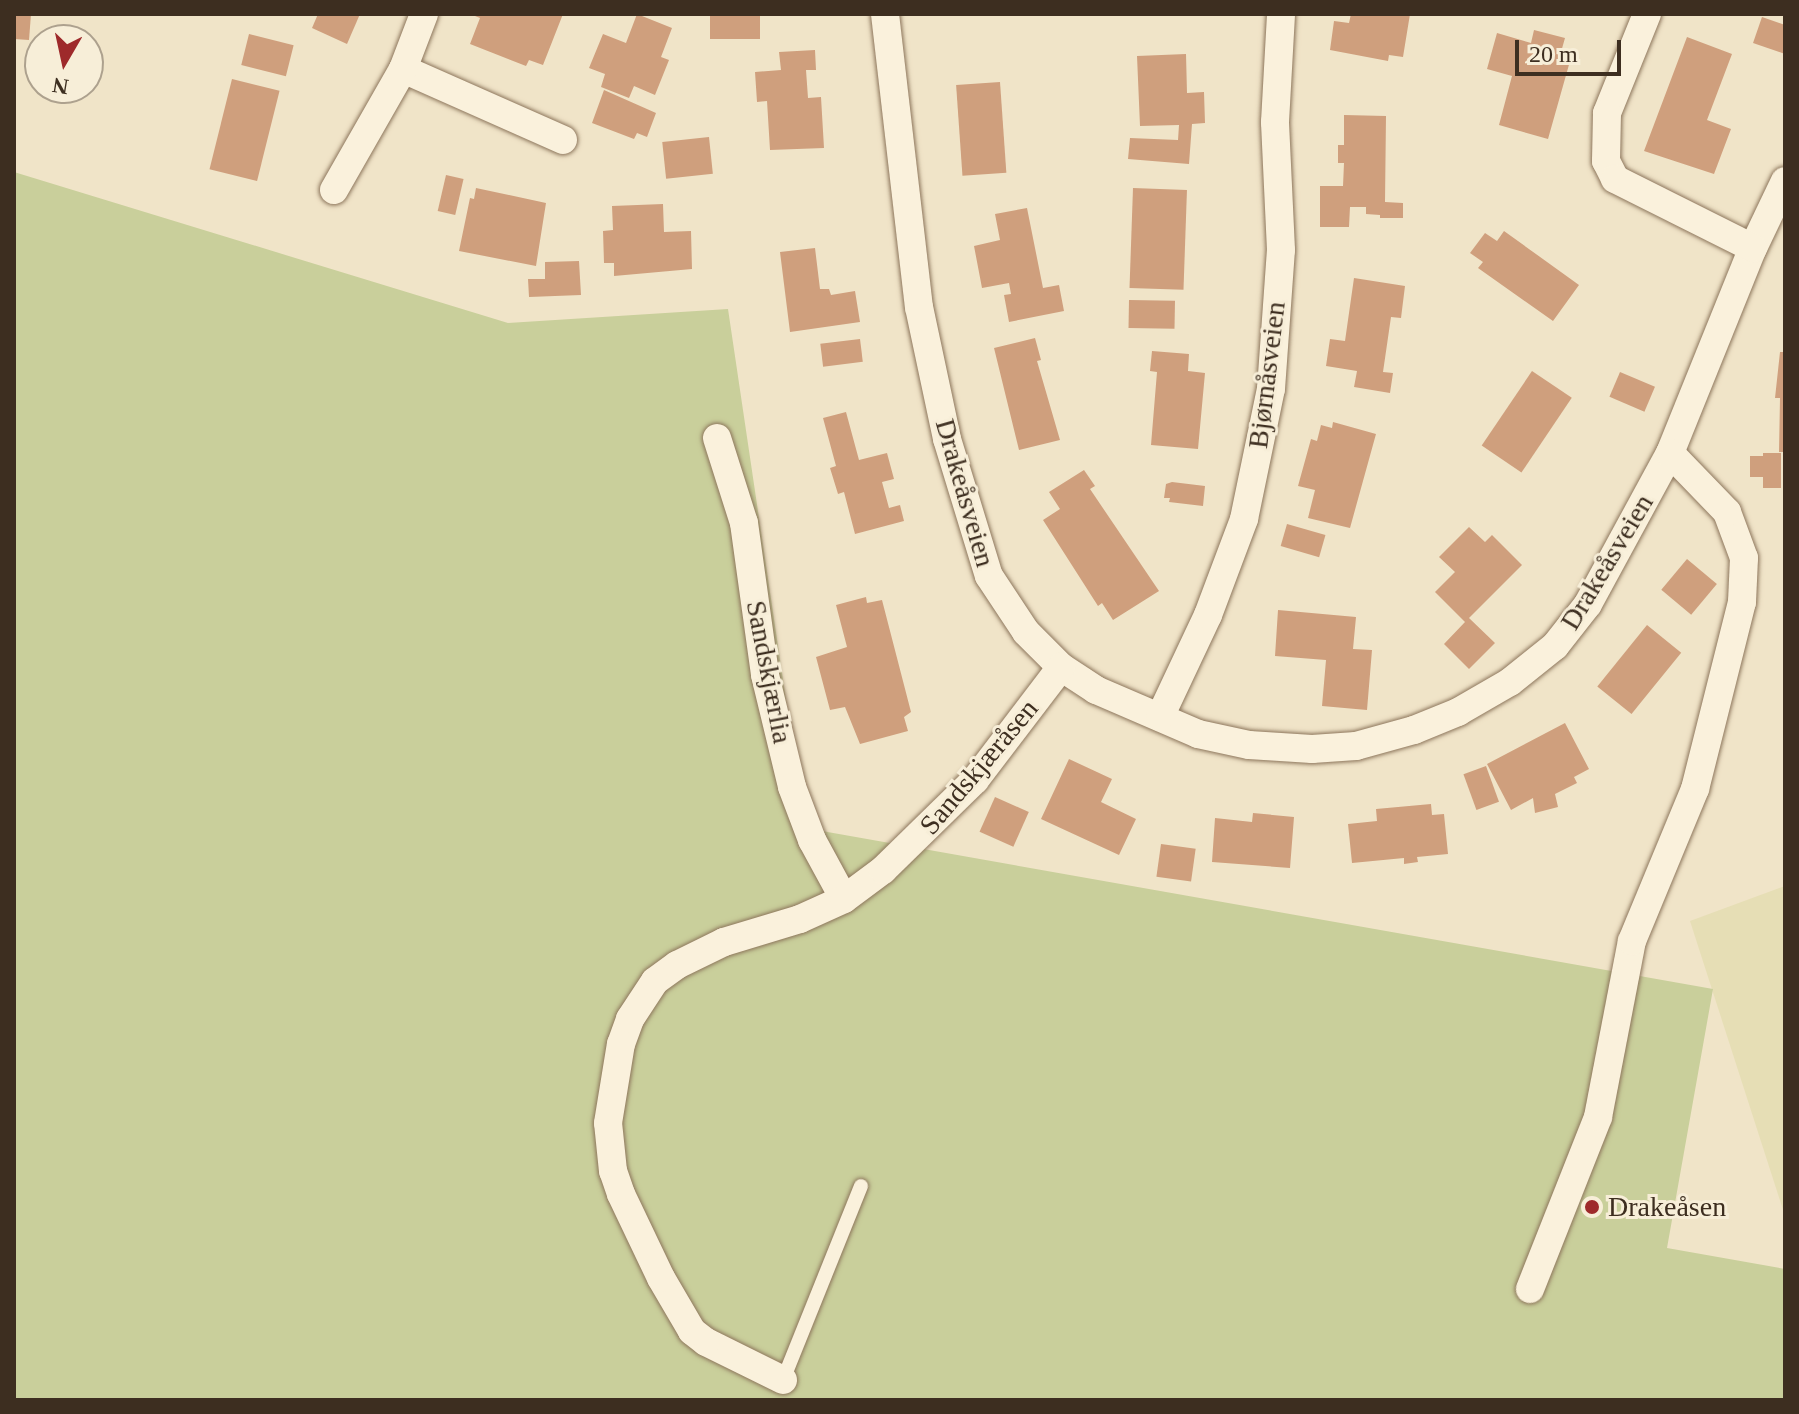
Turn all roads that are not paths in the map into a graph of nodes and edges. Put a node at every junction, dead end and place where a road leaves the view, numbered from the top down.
1 (424, 14) edge
2 (885, 14) edge
3 (1281, 14) edge
4 (1647, 14) edge
5 (403, 69) junction
6 (563, 140) dead end
7 (1785, 181) edge
8 (334, 190) dead end
9 (1753, 248) junction
10 (717, 438) dead end
11 (1670, 453) junction
12 (1061, 667) junction
13 (1160, 717) junction
14 (844, 899) junction
15 (861, 1186) dead end
16 (1530, 1289) dead end
17 (783, 1380) joint

1 - 5 street
2 - 12 street, Drakeåsveien
3 - 13 street, Bjørnåsveien
4 - 9 street
5 - 6 street
5 - 8 street
7 - 9 street, Drakeåsveien
9 - 11 street, Drakeåsveien
10 - 14 street, Sandskjærlia
11 - 13 street, Drakeåsveien
11 - 16 street
12 - 13 street, Drakeåsveien
12 - 14 street, Sandskjæråsen
14 - 17 street, Sandskjæråsen
15 - 17 lane, Sandskjæråsen

